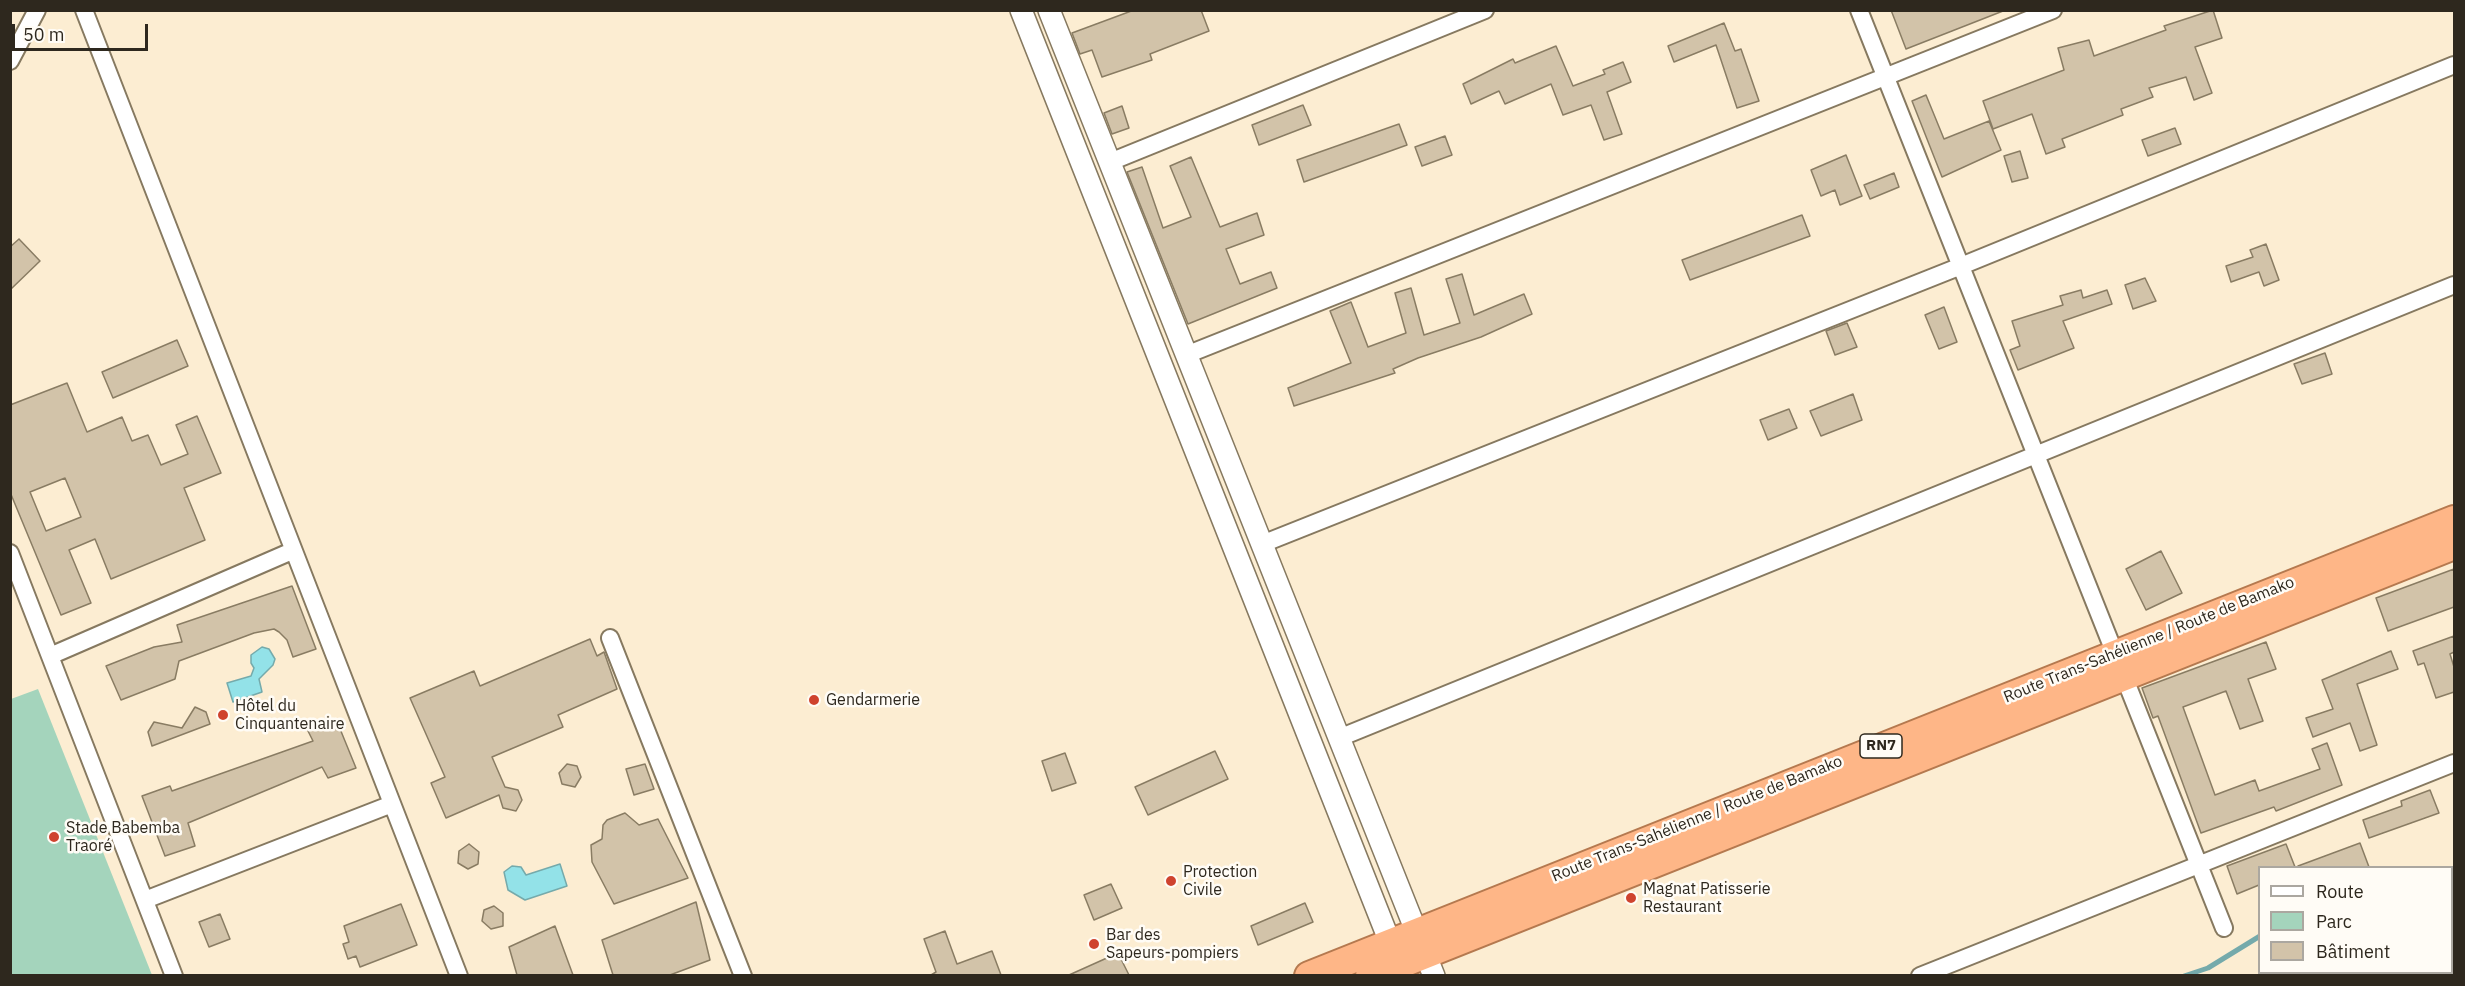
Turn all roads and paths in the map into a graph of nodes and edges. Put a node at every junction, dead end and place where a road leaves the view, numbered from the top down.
1 (37, 10) edge
2 (84, 10) edge
3 (1021, 10) edge
4 (1049, 10) edge
5 (1485, 10) edge
6 (1859, 10) edge
7 (2053, 10) edge
8 (10, 61) edge
9 (2454, 65) edge
10 (1886, 77) junction
11 (1110, 162) junction
12 (1961, 266) junction
13 (2454, 285) edge
14 (1186, 355) junction
15 (2036, 454) junction
16 (2454, 520) edge
17 (1262, 544) junction
18 (2454, 545) edge
19 (292, 551) junction
20 (10, 553) edge
21 (610, 639) dead end
22 (50, 656) junction
23 (2120, 664) junction
24 (1339, 738) junction
25 (2454, 763) edge
26 (393, 804) junction
27 (2200, 864) junction
28 (145, 900) junction
29 (2224, 928) dead end
30 (1394, 953) junction
31 (1425, 953) edge
32 (174, 975) edge
33 (459, 975) edge
34 (743, 975) edge
35 (1309, 975) edge
36 (1370, 975) edge
37 (1920, 975) edge

1 - 8 street
2 - 19 street
3 - 30 street
4 - 11 street
5 - 11 street
6 - 10 street
7 - 10 street
9 - 12 street
10 - 12 street
10 - 14 street
11 - 14 street
12 - 15 street
12 - 17 street
13 - 15 street
14 - 17 street
15 - 23 street
15 - 24 street
16 - 23 highway, Route Trans-Sahélienne / Route de Bamako / RN7
17 - 24 street
18 - 23 highway, Route Trans-Sahélienne / Route de Bamako / RN7
19 - 22 street
19 - 26 street
20 - 22 street
21 - 34 street
22 - 28 street
23 - 27 street
23 - 31 highway, Route Trans-Sahélienne / Route de Bamako / RN7
24 - 31 street
25 - 27 street
26 - 28 street
26 - 33 street
27 - 29 street
27 - 37 street
28 - 32 street
30 - 31 highway, Route Trans-Sahélienne / Route de Bamako / RN7
30 - 35 highway, Route Trans-Sahélienne / Route de Bamako / RN7
30 - 36 highway, Route Trans-Sahélienne / Route de Bamako / RN7

